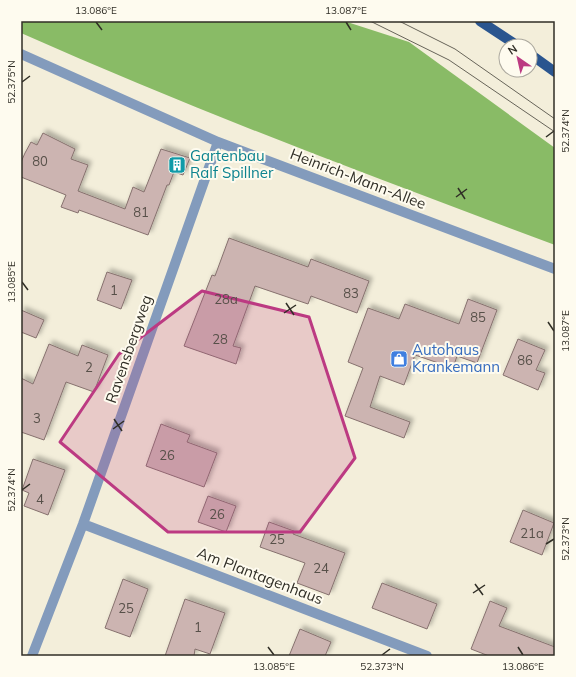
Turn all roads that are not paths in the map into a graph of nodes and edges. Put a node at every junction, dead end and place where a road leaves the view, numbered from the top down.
1 (480, 21) edge
2 (506, 38) edge
3 (21, 54) edge
4 (538, 60) edge
5 (555, 72) edge
6 (218, 142) junction
7 (555, 269) edge
8 (83, 524) junction
9 (32, 656) edge
10 (427, 656) edge

1 - 2 main road
3 - 6 street, Heinrich-Mann-Allee
4 - 5 main road
6 - 7 street, Heinrich-Mann-Allee
6 - 8 street, Ravensbergweg
8 - 9 street, Ravensbergweg
8 - 10 street, Am Plantagenhaus

